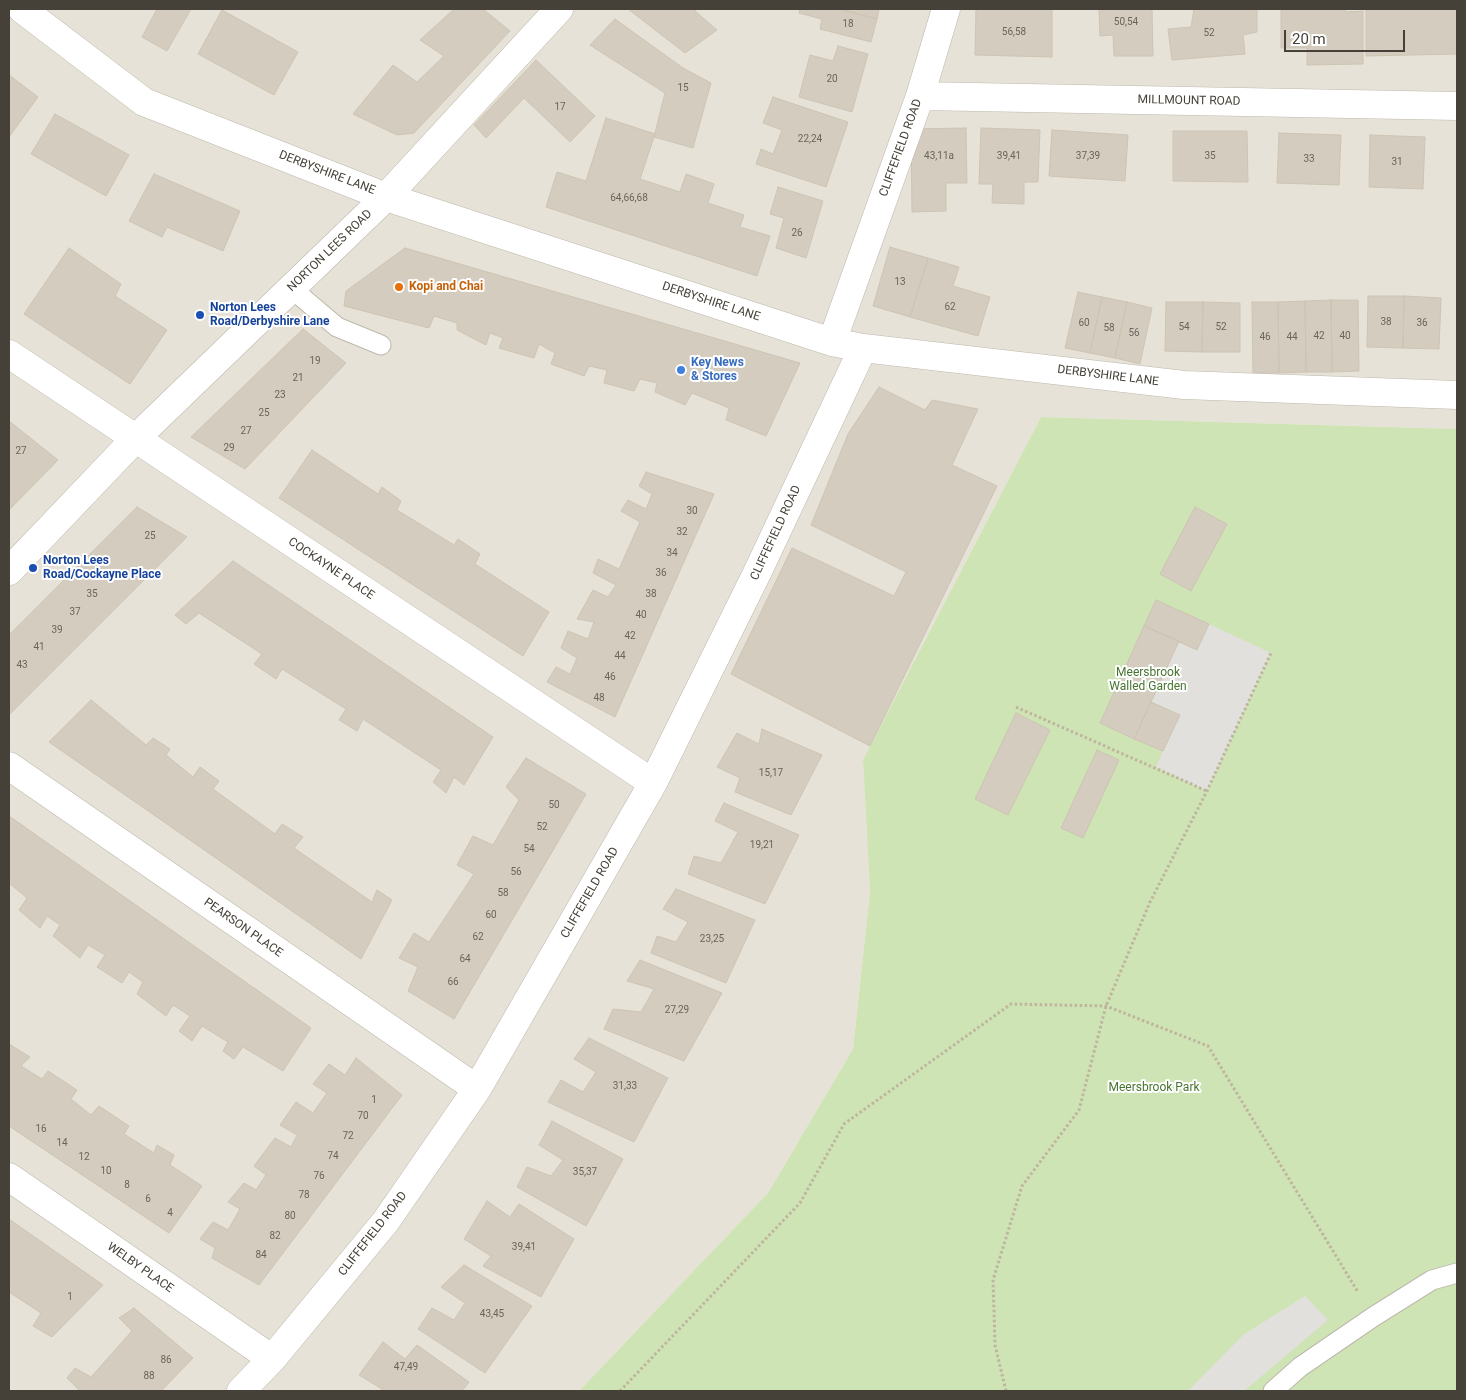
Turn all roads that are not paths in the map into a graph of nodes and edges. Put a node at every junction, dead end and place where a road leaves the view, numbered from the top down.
1 (22, 9) edge
2 (946, 9) edge
3 (553, 10) edge
4 (920, 96) junction
5 (1457, 106) edge
6 (386, 197) junction
7 (291, 288) junction
8 (832, 342) junction
9 (381, 345) dead end
10 (863, 348) junction
11 (9, 354) edge
12 (1457, 394) edge
13 (135, 439) junction
14 (9, 571) edge
15 (9, 766) edge
16 (653, 784) junction
17 (477, 1089) junction
18 (9, 1177) edge
19 (1457, 1273) edge
20 (272, 1360) junction
21 (241, 1391) edge
22 (1273, 1391) edge

1 - 6 street, DERBYSHIRE LANE
2 - 4 street, CLIFFEFIELD ROAD
3 - 6 street, NORTON LEES ROAD
4 - 5 street, MILLMOUNT ROAD
4 - 8 street, CLIFFEFIELD ROAD
6 - 7 street, NORTON LEES ROAD
6 - 8 street, DERBYSHIRE LANE
7 - 9 lane
7 - 13 street, NORTON LEES ROAD
8 - 10 street, DERBYSHIRE LANE
10 - 12 street, DERBYSHIRE LANE
10 - 16 street, CLIFFEFIELD ROAD
11 - 13 street, COCKAYNE PLACE
13 - 14 street, NORTON LEES ROAD
13 - 16 street, COCKAYNE PLACE
15 - 17 street, PEARSON PLACE
16 - 17 street, CLIFFEFIELD ROAD
17 - 20 street, CLIFFEFIELD ROAD
18 - 20 street, WELBY PLACE
19 - 22 lane
20 - 21 street, CLIFFEFIELD ROAD

